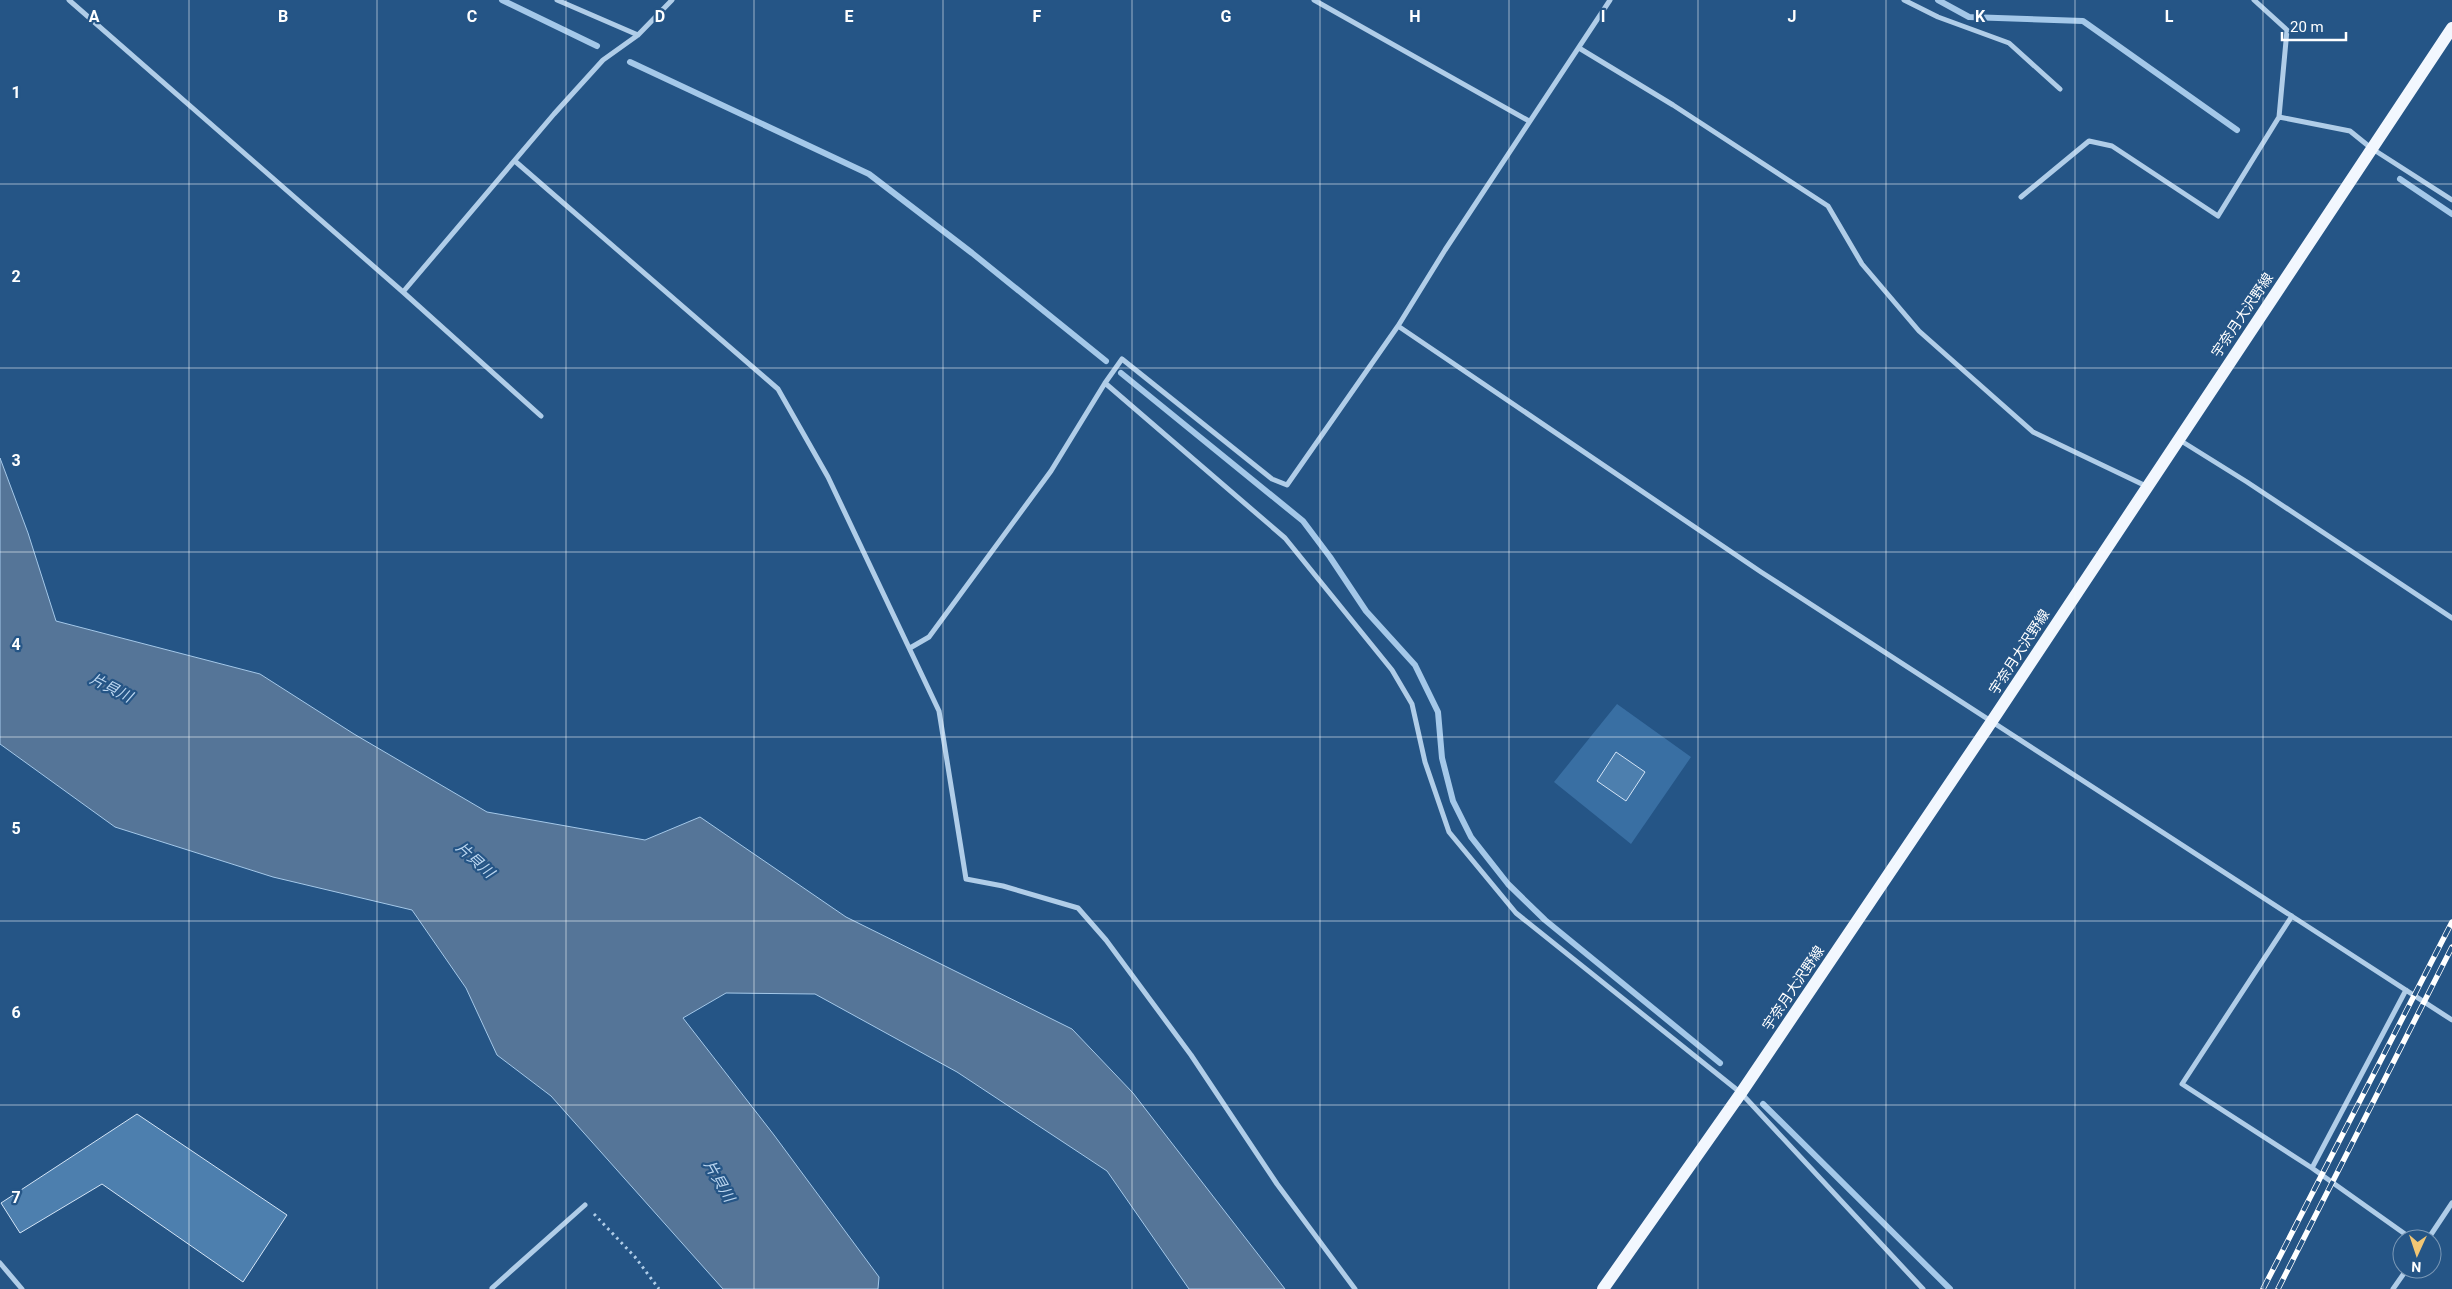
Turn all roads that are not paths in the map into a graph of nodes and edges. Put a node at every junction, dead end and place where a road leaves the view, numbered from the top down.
1 (69, 0) edge
2 (558, 0) edge
3 (672, 0) edge
4 (1314, 0) edge
5 (1330, 0) edge
6 (1610, 0) edge
7 (1904, 0) edge
8 (2254, 0) edge
9 (1326, 7) junction
10 (2452, 28) edge
11 (638, 35) junction
12 (1579, 48) junction
13 (2060, 89) dead end
14 (2277, 119) junction
15 (1529, 122) junction
16 (2371, 148) junction
17 (516, 162) junction
18 (2021, 197) dead end
19 (2452, 200) edge
20 (402, 292) junction
21 (1398, 326) junction
22 (1105, 384) junction
23 (540, 416) dead end
24 (2178, 439) junction
25 (2146, 486) junction
26 (2452, 618) edge
27 (910, 648) junction
28 (1992, 720) junction
29 (2292, 916) junction
30 (2406, 990) junction
31 (2452, 1020) edge
32 (1741, 1093) junction
33 (2312, 1168) junction
34 (2452, 1203) edge
35 (585, 1205) road end
36 (2398, 1229) edge
37 (2435, 1229) edge
38 (0, 1263) edge
39 (22, 1289) edge
40 (492, 1289) edge
41 (1355, 1289) edge
42 (1604, 1289) edge
43 (1923, 1289) edge

1 - 20 street
2 - 11 street
3 - 11 street
4 - 9 street
5 - 9 street
6 - 12 street
7 - 13 street
8 - 14 street
9 - 15 street
10 - 16 main road, 宇奈月大沢野線
11 - 17 street
12 - 15 street
12 - 25 street
14 - 16 street
14 - 18 street
15 - 21 street
16 - 19 street
16 - 24 main road, 宇奈月大沢野線
17 - 20 street
17 - 27 street
20 - 23 street
21 - 22 street
21 - 28 street
22 - 27 street
22 - 32 street
24 - 25 main road, 宇奈月大沢野線
24 - 26 street
25 - 28 main road, 宇奈月大沢野線
27 - 41 street
28 - 29 street
28 - 32 main road, 宇奈月大沢野線
29 - 30 street
29 - 33 street
30 - 31 street
30 - 33 street
32 - 42 main road, 宇奈月大沢野線
32 - 43 street
33 - 36 street
34 - 37 street
35 - 40 street
38 - 39 street

